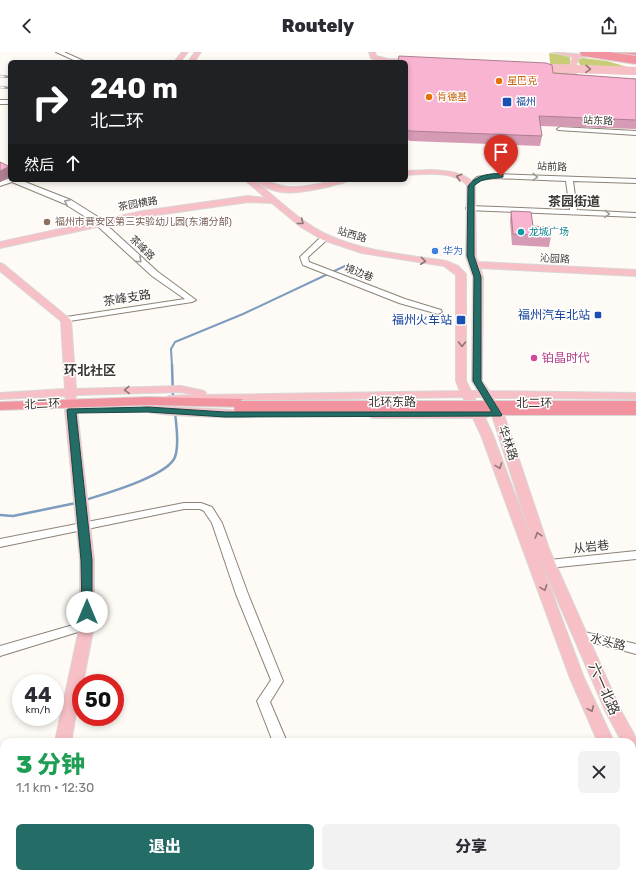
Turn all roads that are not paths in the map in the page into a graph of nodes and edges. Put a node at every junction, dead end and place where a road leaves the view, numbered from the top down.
1 (59, 52) edge
2 (185, 52) edge
3 (372, 52) edge
4 (555, 52) edge
5 (610, 52) edge
6 (581, 53) edge
7 (636, 55) edge
8 (78, 60) edge
9 (179, 60) edge
10 (384, 60) edge
11 (636, 60) edge
12 (408, 62) edge
13 (423, 63) edge
14 (543, 67) edge
15 (636, 71) edge
16 (588, 81) edge
17 (560, 129) dead end
18 (636, 133) edge
19 (408, 173) edge
20 (569, 178) junction
21 (636, 181) edge
22 (19, 182) edge
23 (249, 182) edge
24 (252, 182) edge
25 (266, 182) edge
26 (334, 182) edge
27 (329, 183) junction
28 (471, 186) junction
29 (283, 200) junction
30 (235, 201) junction
31 (470, 208) junction
32 (574, 213) junction
33 (636, 215) edge
34 (101, 222) junction
35 (325, 238) junction
36 (0, 245) edge
37 (0, 266) edge
38 (474, 268) junction
39 (636, 273) edge
40 (461, 277) joint
41 (636, 277) edge
42 (192, 300) joint
43 (438, 312) dead end
44 (66, 320) junction
45 (468, 394) junction
46 (486, 394) junction
47 (0, 396) edge
48 (636, 396) edge
49 (71, 402) junction
50 (172, 402) junction
51 (636, 403) edge
52 (0, 406) edge
53 (242, 406) junction
54 (636, 408) edge
55 (636, 413) edge
56 (0, 414) edge
57 (479, 415) junction
58 (498, 415) junction
59 (83, 527) junction
60 (0, 543) edge
61 (636, 555) edge
62 (549, 564) junction
63 (87, 625) junction
64 (580, 635) junction
65 (636, 649) edge
66 (0, 651) edge
67 (64, 738) edge
68 (278, 738) edge
69 (604, 738) edge
70 (628, 738) edge

1 - 8 street
2 - 9 main road
3 - 10 main road
4 - 6 main road
5 - 7 highway
6 - 11 highway, bridge
6 - 16 main road
12 - 13 main road
14 -> 15 main road, bridge
17 - 18 street, 站东路
28 -> 19 main road
20 - 21 street, 站前路
28 -> 20 street, 站前路
20 - 32 street
34 -> 22 street, 茶峰路
23 - 30 main road
24 - 29 main road, 站西路
25 - 27 main road
26 - 27 main road
27 - 29 main road
28 - 31 main road, 华林路
29 - 30 main road, 茶园横路
29 -> 35 main road, 站西路
30 - 34 main road, 茶园横路
31 - 32 street
31 - 38 main road, 华林路
32 -> 33 street
34 - 36 main road, 茶园横路
34 -> 42 street, 茶峰路
35 -> 40 main road, 站西路
35 - 43 street, 境边巷
37 - 44 main road
38 - 39 main road, 沁园路
38 - 41 main road
38 - 46 main road, 华林路
40 -> 45 main road, 华林路
42 - 44 street, 茶峰支路
44 - 49 main road
45 - 46 main road
45 - 50 main road
45 - 57 main road, 华林路
46 - 48 main road
46 - 58 main road, 华林路
47 - 49 main road
50 -> 49 main road
49 - 50 highway, 北二环
49 - 52 highway, 北二环
49 - 56 highway, 北二环
49 - 59 main road
50 - 53 highway, 北二环
50 - 57 main road, 北环东路
51 - 53 highway, 北二环
53 - 54 highway, 北二环, bridge
55 - 58 main road, 北环东路
57 - 58 main road, 北环东路
57 -> 69 main road, 华林路
62 -> 58 main road, 华林路
59 - 60 street
59 - 63 main road
59 - 68 street
61 - 62 street, 从岩巷
62 - 64 main road, 华林路
63 - 66 street
63 - 67 main road
64 - 65 street, 水头路
64 - 70 main road, 六一北路

